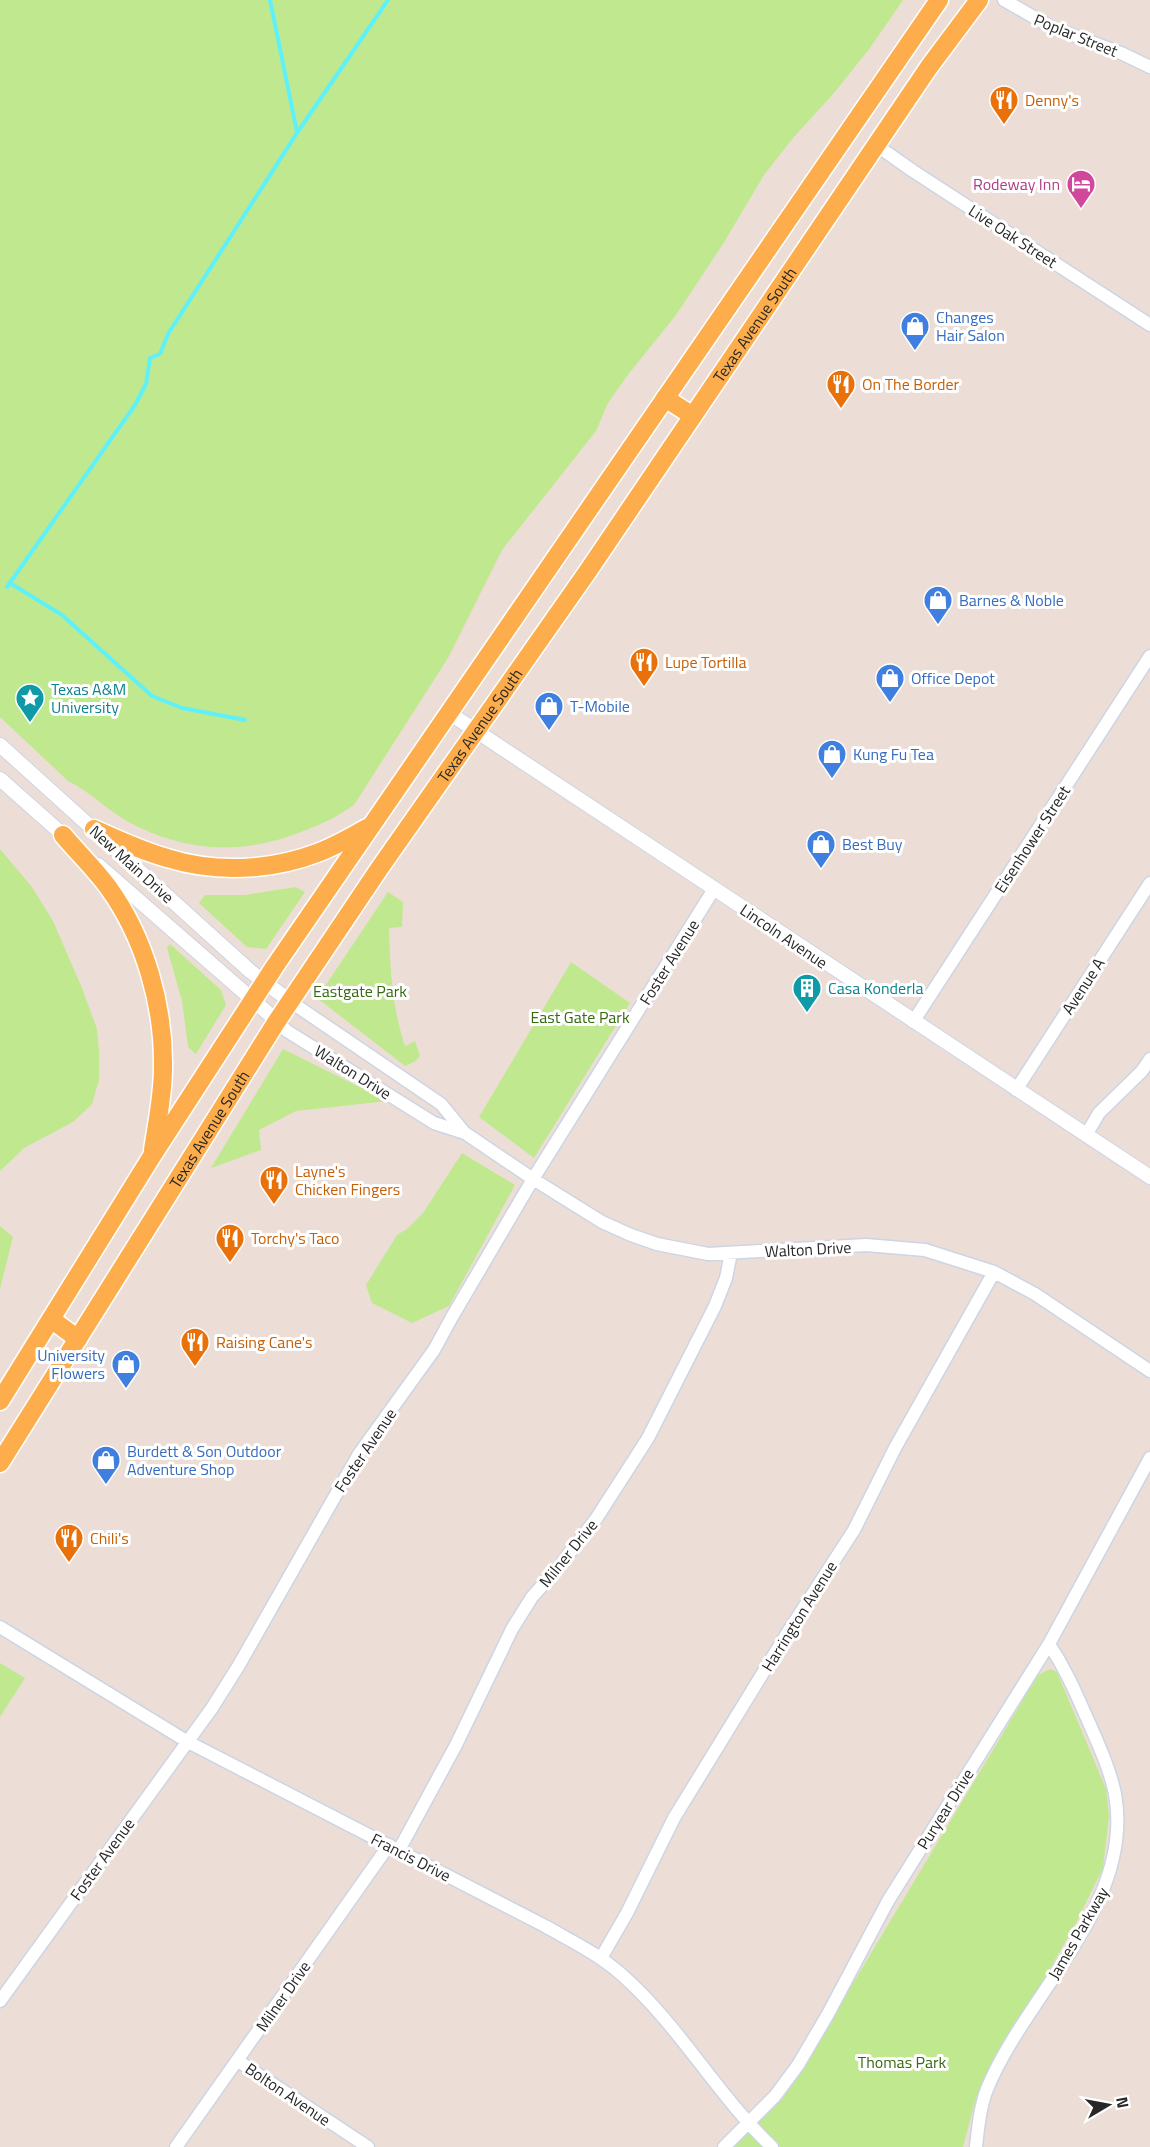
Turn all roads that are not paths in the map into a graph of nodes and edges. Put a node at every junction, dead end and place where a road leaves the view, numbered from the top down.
1 (939, 0) edge
2 (979, 0) edge
3 (1004, 0) edge
4 (1150, 68) edge
5 (876, 145) junction
6 (1150, 325) edge
7 (665, 398) junction
8 (693, 416) junction
9 (1150, 656) edge
10 (448, 713) junction
11 (476, 731) junction
12 (0, 745) edge
13 (0, 779) edge
14 (371, 826) junction
15 (94, 829) junction
16 (63, 835) junction
17 (1150, 883) edge
18 (714, 889) junction
19 (264, 982) junction
20 (253, 1000) junction
21 (291, 1002) junction
22 (277, 1021) junction
23 (914, 1022) junction
24 (1150, 1059) edge
25 (1016, 1090) junction
26 (465, 1133) junction
27 (1086, 1135) junction
28 (152, 1156) junction
29 (1150, 1177) edge
30 (533, 1179) junction
31 (731, 1253) junction
32 (994, 1272) junction
33 (51, 1319) junction
34 (78, 1339) junction
35 (1150, 1371) edge
36 (0, 1401) edge
37 (1150, 1458) edge
38 (0, 1463) edge
39 (0, 1627) edge
40 (1049, 1644) junction
41 (188, 1742) junction
42 (394, 1848) junction
43 (601, 1958) junction
44 (0, 2001) edge
45 (238, 2061) junction
46 (749, 2122) junction
47 (176, 2147) edge
48 (368, 2147) edge
49 (724, 2147) edge
50 (772, 2147) edge
51 (975, 2147) edge

1 - 7 main road, Texas Avenue South
2 - 5 main road, Texas Avenue South
3 - 4 street, Poplar Street
5 - 6 street, Live Oak Street
5 - 8 main road, Texas Avenue South
7 - 8 main road
7 - 10 main road, Texas Avenue South
8 - 11 main road, Texas Avenue South
9 - 23 street, Eisenhower Street
10 - 11 street, Lincoln Avenue
10 - 14 main road, Texas Avenue South
11 - 18 street, Lincoln Avenue
11 - 21 main road, Texas Avenue South
12 - 15 street, New Main Drive
13 - 16 street, New Main Drive
14 - 15 main road
14 - 19 main road, Texas Avenue South
15 - 19 street, New Main Drive
16 - 20 street, New Main Drive
16 - 28 main road
17 - 25 street, Avenue A
18 - 23 street, Lincoln Avenue
18 - 30 street, Foster Avenue
19 - 20 main road, Texas Avenue South
19 - 21 street, New Main Drive
20 - 22 street, New Main Drive
20 - 28 main road, Texas Avenue South
21 - 22 main road, Texas Avenue South
21 - 26 street, Walton Drive
22 - 26 street, Walton Drive
22 - 34 main road, Texas Avenue South
23 - 25 street, Lincoln Avenue
24 - 27 street
25 - 27 street, Lincoln Avenue
26 - 30 street, Walton Drive
27 - 29 street, Lincoln Avenue
28 - 33 main road, Texas Avenue South
30 - 31 street, Walton Drive
30 - 41 street, Foster Avenue
31 - 32 street, Walton Drive
31 - 42 street, Milner Drive
32 - 35 street, Walton Drive
32 - 43 street, Harrington Avenue
33 - 34 main road
33 - 36 main road, Texas Avenue South
34 - 38 main road, Texas Avenue South
37 - 40 street, Puryear Drive
39 - 41 street, Francis Drive
40 - 46 street, Puryear Drive
40 - 51 street, James Parkway
41 - 42 street, Francis Drive
41 - 44 street, Foster Avenue
42 - 43 street, Francis Drive
42 - 45 street, Milner Drive
43 - 46 street, Francis Drive
45 - 47 street, Milner Drive
45 - 48 street, Bolton Avenue
46 - 49 street, Puryear Drive
46 - 50 street, Francis Drive

